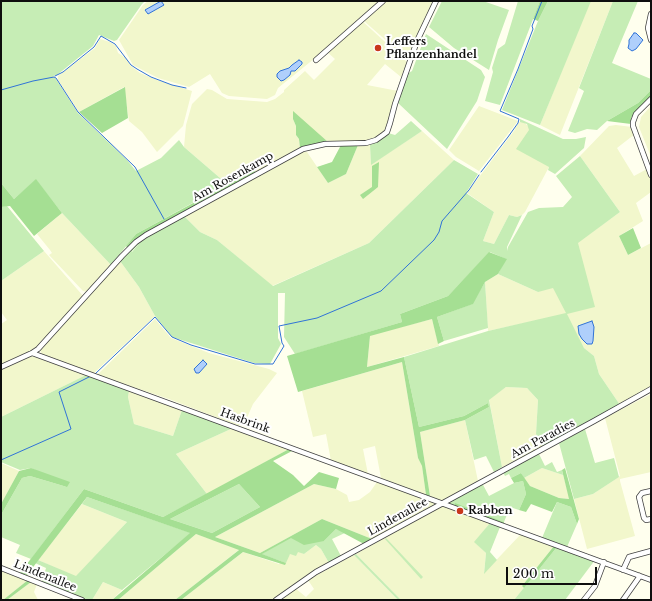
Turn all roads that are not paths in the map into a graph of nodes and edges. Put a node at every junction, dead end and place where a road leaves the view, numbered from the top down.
1 (383, 1) edge
2 (436, 1) edge
3 (651, 14) edge
4 (651, 40) edge
5 (316, 60) dead end
6 (651, 99) edge
7 (651, 175) edge
8 (38, 349) junction
9 (32, 353) junction
10 (41, 356) junction
11 (1, 367) edge
12 (651, 389) edge
13 (651, 491) edge
14 (442, 503) junction
15 (651, 519) edge
16 (651, 551) edge
17 (604, 562) junction
18 (1, 568) edge
19 (623, 570) junction
20 (640, 576) junction
21 (651, 580) edge
22 (82, 600) edge
23 (276, 600) edge
24 (584, 600) edge
25 (623, 600) edge

1 - 5 street
2 - 8 street, Am Rosenkamp
3 - 4 street
6 - 7 street
8 - 9 street, Am Rosenkamp
8 - 10 street
9 - 10 street, Hasbrink
9 - 11 street, Am Rosenkamp
10 - 14 street, Hasbrink
12 - 14 street, Am Paradies
13 - 15 street
14 - 17 street, Lindenallee
14 - 23 street, Lindenallee
16 - 19 street
17 - 19 street, Lindenallee
17 - 24 street
18 - 22 street, Lindenallee
19 - 20 street, Lindenallee
20 - 21 street, Lindenallee
20 - 25 street

